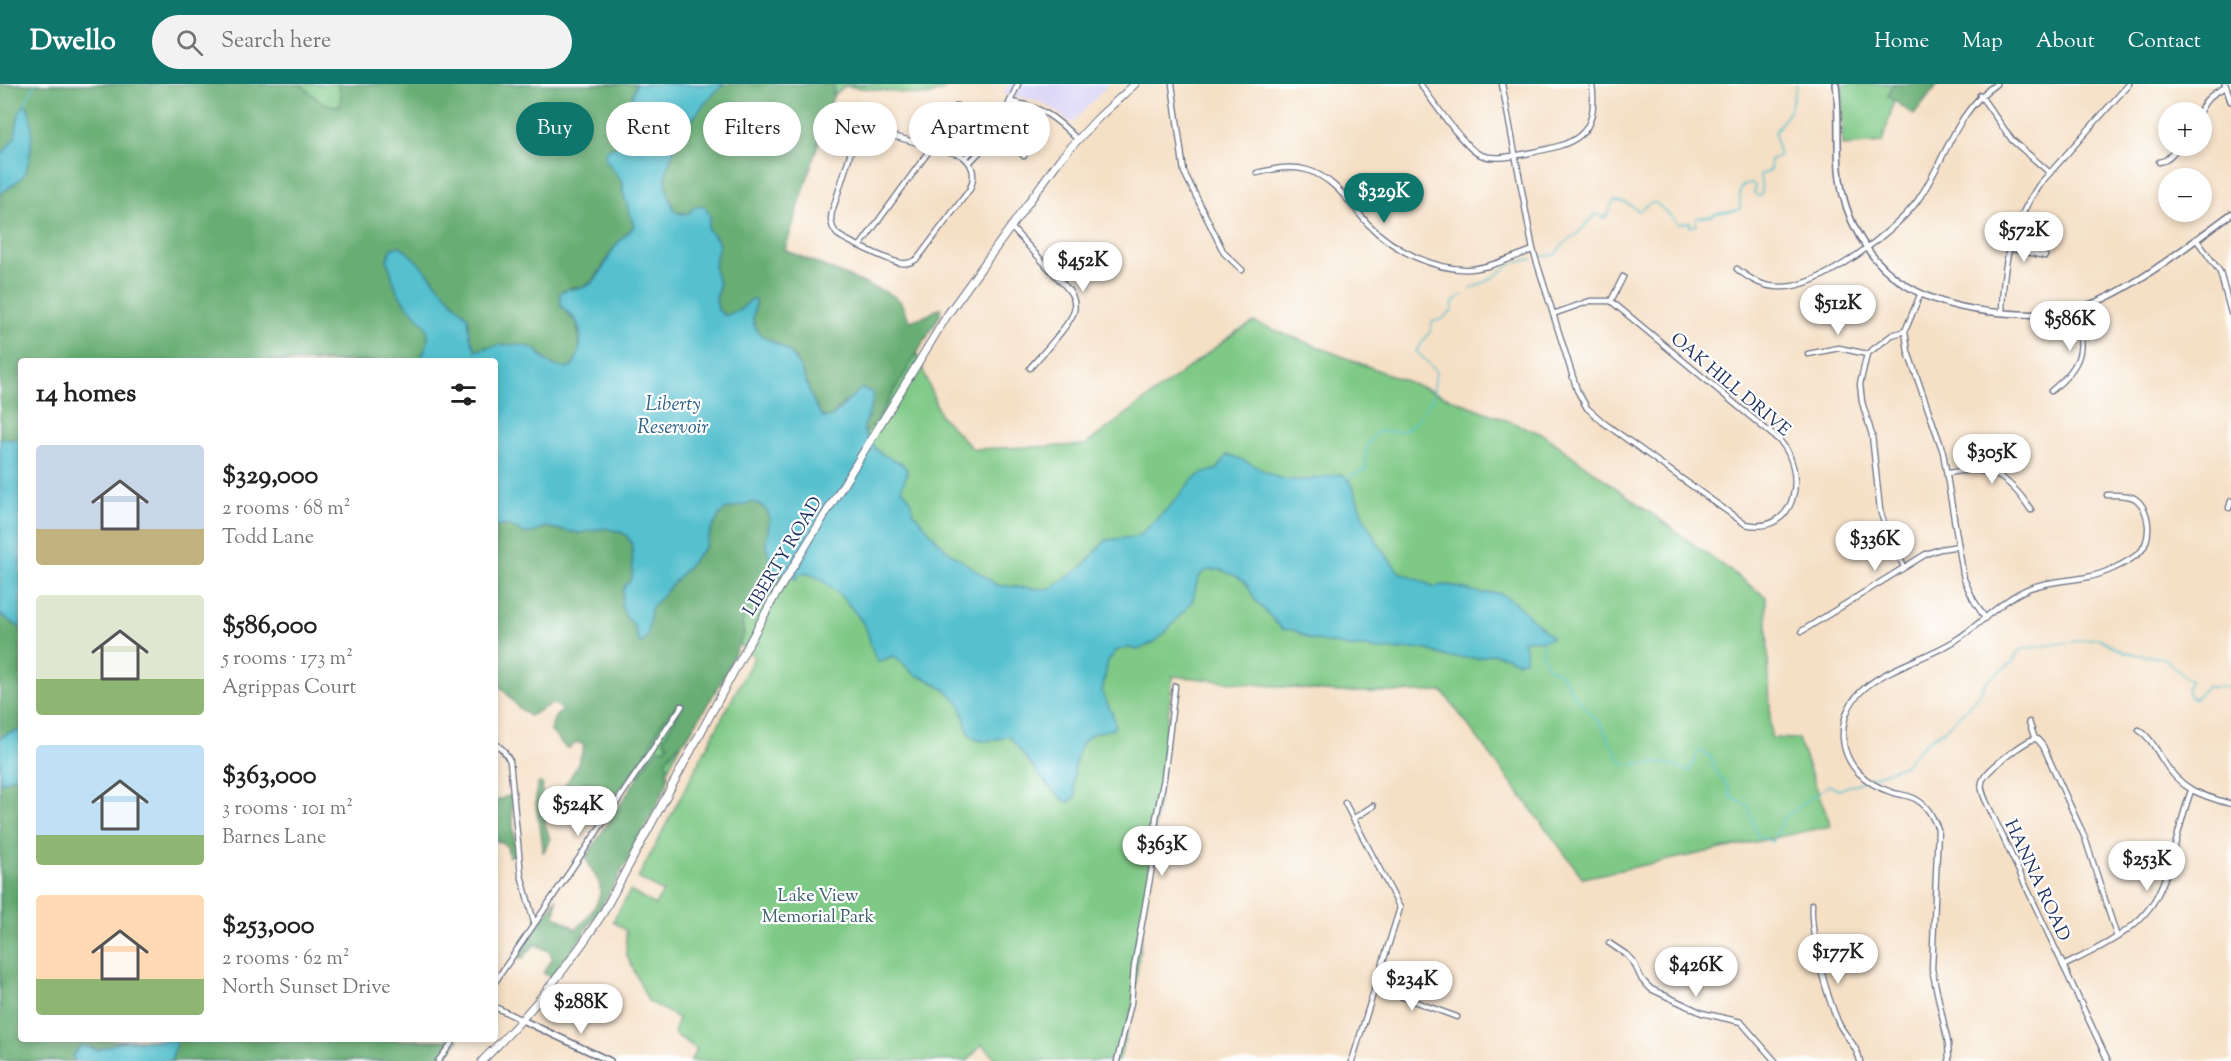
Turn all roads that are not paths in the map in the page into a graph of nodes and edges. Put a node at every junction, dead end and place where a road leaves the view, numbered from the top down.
1 (1018, 84) edge
2 (1135, 84) edge
3 (1172, 84) edge
4 (1420, 84) edge
5 (1502, 84) edge
6 (1592, 84) edge
7 (1836, 84) edge
8 (1996, 84) edge
9 (2129, 84) edge
10 (2225, 85) edge
11 (1980, 95) junction
12 (2231, 101) edge
13 (1013, 102) edge
14 (2205, 102) edge
15 (1050, 114) edge
16 (1077, 139) junction
17 (909, 141) edge
18 (1514, 155) junction
19 (925, 156) edge
20 (957, 156) edge
21 (972, 156) edge
22 (2170, 156) edge
23 (968, 160) junction
24 (2159, 162) dead end
25 (1257, 173) dead end
26 (2050, 173) junction
27 (2231, 214) edge
28 (1010, 226) junction
29 (2196, 239) junction
30 (860, 246) junction
31 (1866, 247) junction
32 (2008, 248) junction
33 (1533, 250) junction
34 (2045, 256) dead end
35 (1737, 269) dead end
36 (1242, 270) dead end
37 (1623, 277) dead end
38 (1920, 295) junction
39 (1611, 301) junction
40 (2075, 310) junction
41 (2002, 313) junction
42 (2231, 313) edge
43 (1553, 314) junction
44 (1905, 331) junction
45 (1808, 354) dead end
46 (1867, 354) junction
47 (1030, 368) dead end
48 (2051, 391) dead end
49 (1948, 473) junction
50 (2107, 495) dead end
51 (2231, 501) edge
52 (2229, 508) dead end
53 (2031, 510) dead end
54 (1959, 546) junction
55 (1904, 567) junction
56 (1985, 618) junction
57 (1802, 631) dead end
58 (1175, 686) dead end
59 (682, 706) dead end
60 (2030, 722) dead end
61 (2139, 730) dead end
62 (2035, 739) junction
63 (498, 746) edge
64 (2191, 790) junction
65 (1345, 803) dead end
66 (2231, 804) edge
67 (1373, 806) dead end
68 (1353, 819) junction
69 (1812, 904) dead end
70 (534, 922) junction
71 (2117, 937) junction
72 (1609, 943) dead end
73 (2063, 966) junction
74 (498, 976) edge
75 (1375, 987) junction
76 (498, 1008) edge
77 (1457, 1017) dead end
78 (522, 1020) junction
79 (452, 1042) edge
80 (438, 1061) edge
81 (482, 1061) edge
82 (610, 1061) edge
83 (1117, 1061) edge
84 (1352, 1061) edge
85 (1775, 1061) edge
86 (1860, 1061) edge
87 (1949, 1061) edge
88 (2108, 1061) edge

1 - 13 street
2 - 16 main road, LIBERTY ROAD
3 - 36 street
4 - 18 street
5 - 18 street, OAK HILL DRIVE
6 - 18 street
7 - 31 street
8 - 11 street
9 - 26 street
10 - 12 street
10 - 14 street
11 - 26 street
11 - 31 street
15 - 16 street
16 - 28 main road, LIBERTY ROAD
17 - 30 street
18 - 33 street, OAK HILL DRIVE
19 - 30 street
20 - 23 street
21 - 23 street
22 - 24 street
23 - 30 street
25 - 33 street
26 - 32 street
27 - 29 street
28 - 47 street
28 - 78 main road, LIBERTY ROAD
29 - 40 street
29 - 42 street
31 - 35 street
31 - 38 street
32 - 34 street
32 - 41 street
33 - 43 street, OAK HILL DRIVE
37 - 39 street
38 - 41 street
38 - 44 street
39 - 43 street
39 - 43 street, OAK HILL DRIVE
40 - 41 street
40 - 48 street
44 - 46 street
44 - 49 street
45 - 46 street
46 - 55 street
49 - 53 street
49 - 54 street
50 - 56 street
51 - 52 street
54 - 55 street
54 - 56 street
55 - 57 street
56 - 87 street
58 - 83 street
59 - 70 street
60 - 62 street
61 - 64 street
62 - 71 street
62 - 73 street, HANNA ROAD
63 - 70 street
64 - 66 street
64 - 71 street
65 - 68 street
67 - 68 street
68 - 75 street
69 - 86 street
70 - 74 street
71 - 73 street
72 - 85 street
73 - 88 street, HANNA ROAD
75 - 77 street
75 - 84 street
76 - 78 street
78 - 81 main road, LIBERTY ROAD
78 - 82 street
79 - 80 street

